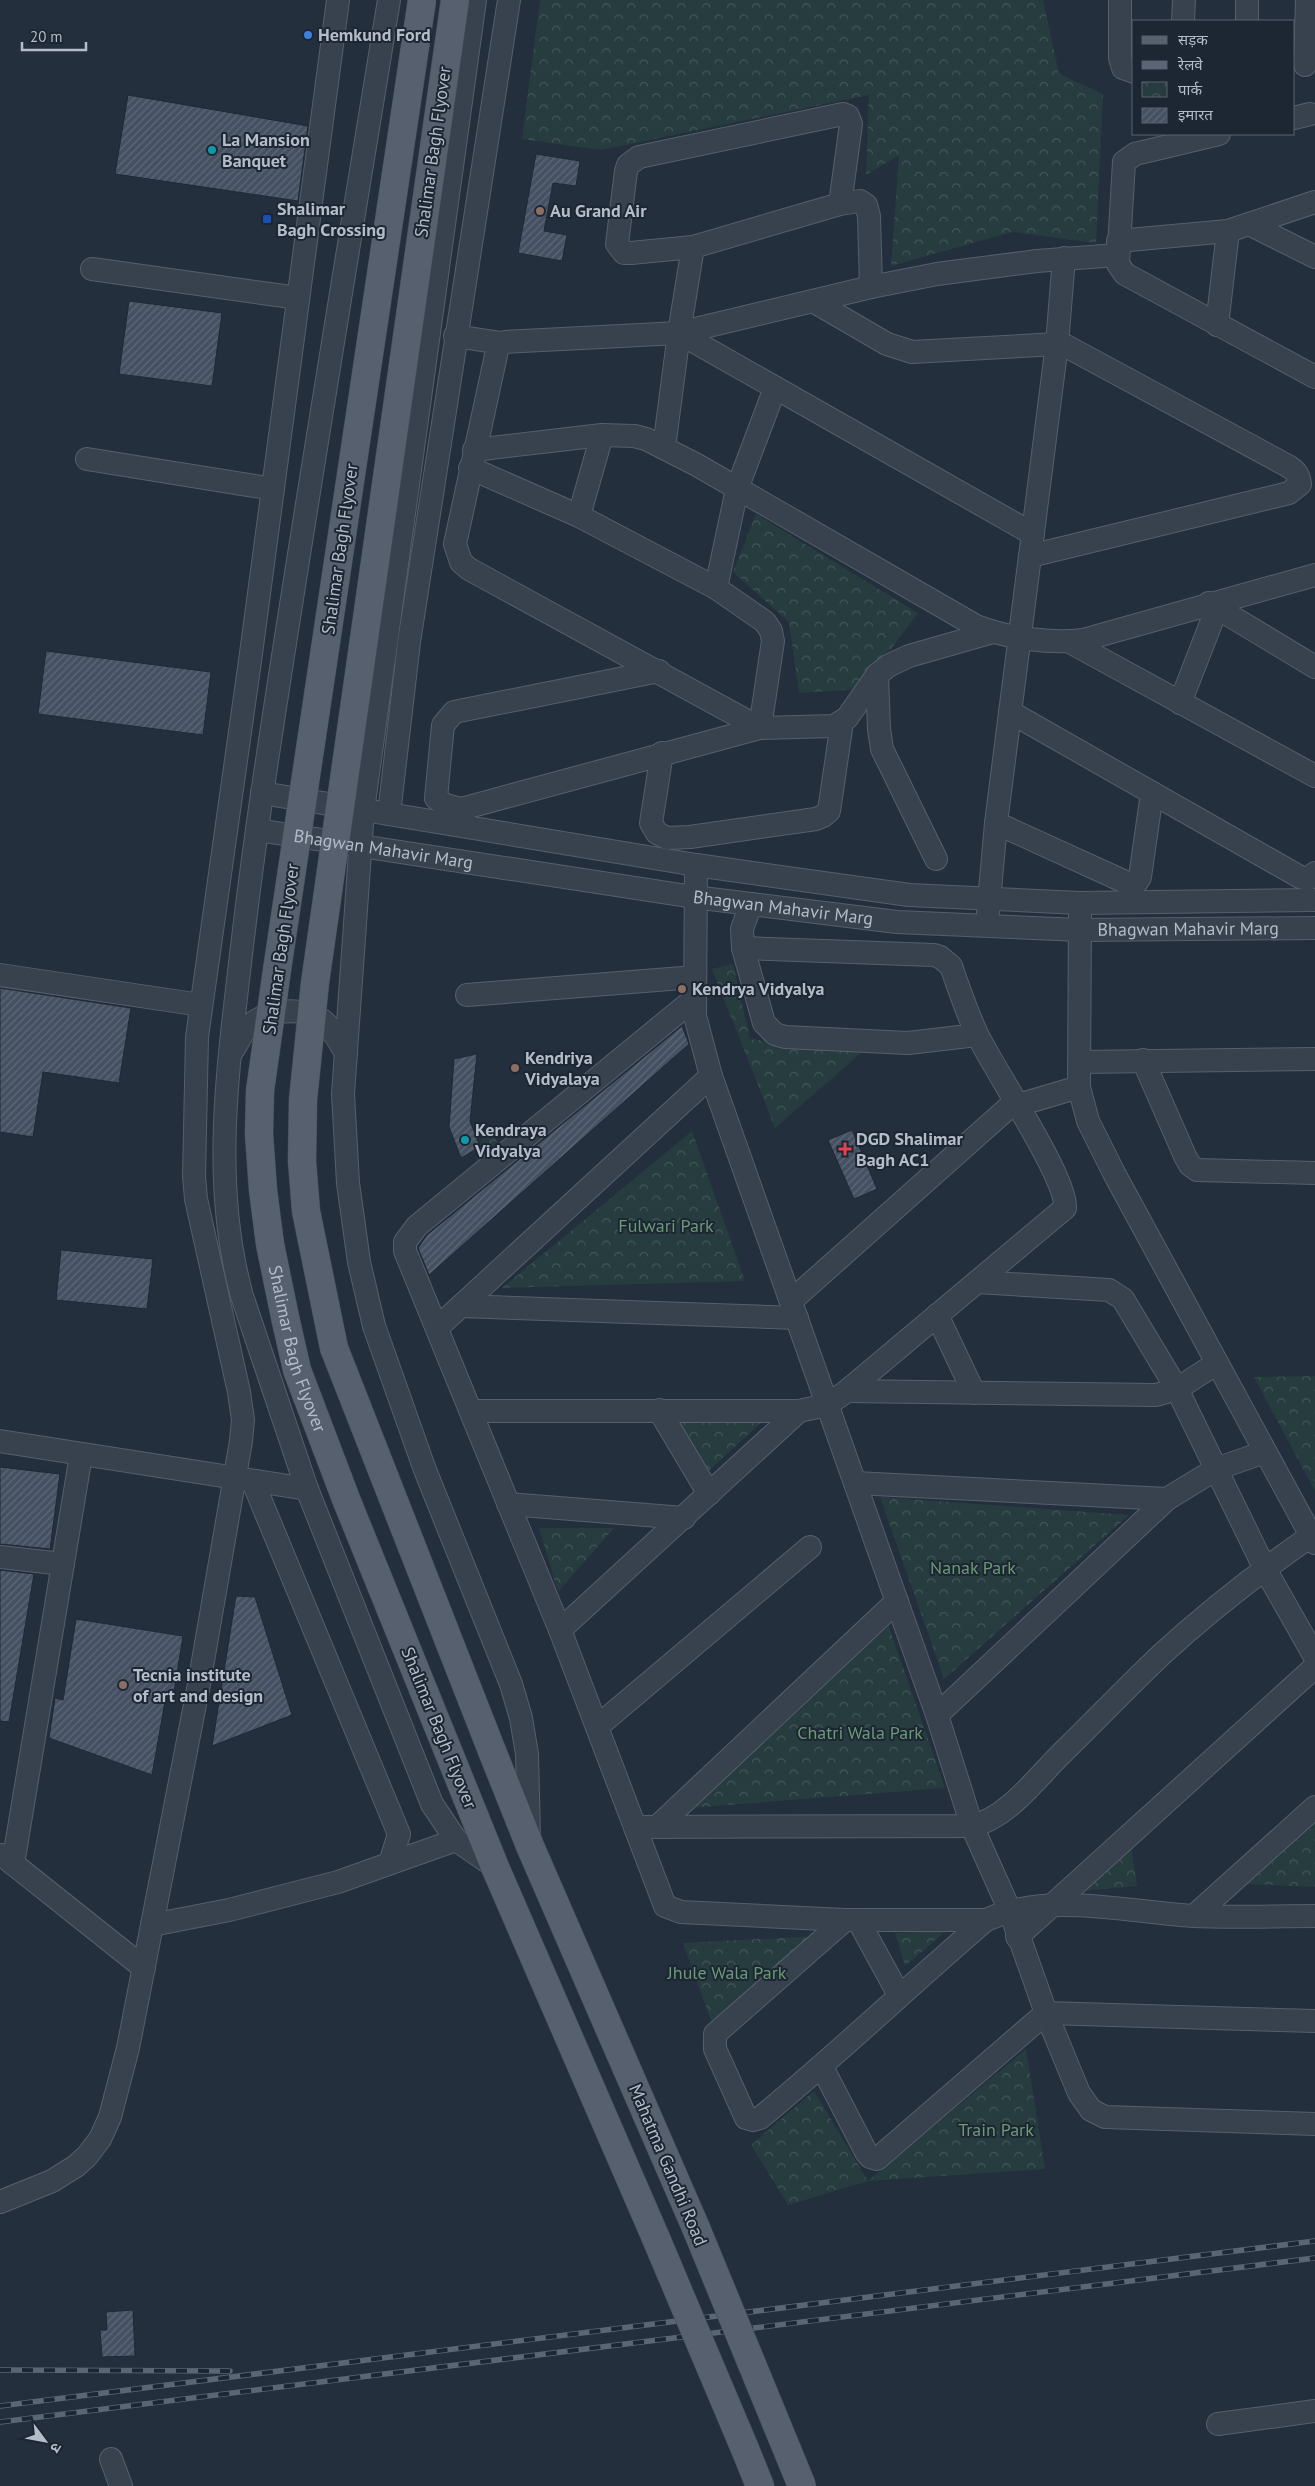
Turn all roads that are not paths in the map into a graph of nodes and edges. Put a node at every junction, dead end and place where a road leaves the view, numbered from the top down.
1 (338, 0) edge
2 (389, 0) edge
3 (422, 0) edge
4 (455, 0) edge
5 (475, 0) edge
6 (509, 0) edge
7 (1120, 0) edge
8 (1184, 0) edge
9 (1247, 0) edge
10 (1307, 0) edge
11 (1184, 20) edge
12 (1247, 20) edge
13 (1304, 65) edge
14 (1132, 71) edge
15 (1214, 135) edge
16 (1315, 202) edge
17 (840, 204) junction
18 (1249, 224) junction
19 (1228, 231) junction
20 (693, 248) junction
21 (1118, 248) junction
22 (1315, 257) edge
23 (1064, 258) junction
24 (92, 269) dead end
25 (870, 287) junction
26 (298, 298) junction
27 (813, 301) junction
28 (1218, 325) junction
29 (679, 333) junction
30 (455, 336) junction
31 (501, 343) junction
32 (1058, 344) junction
33 (1315, 377) edge
34 (775, 388) junction
35 (602, 435) junction
36 (664, 448) junction
37 (87, 459) dead end
38 (472, 459) junction
39 (273, 489) junction
40 (737, 489) junction
41 (579, 516) junction
42 (1032, 545) junction
43 (262, 568) junction
44 (296, 572) junction
45 (1315, 575) edge
46 (716, 588) junction
47 (1213, 606) junction
48 (993, 632) junction
49 (1021, 637) junction
50 (1070, 642) junction
51 (1315, 667) edge
52 (659, 671) junction
53 (877, 674) junction
54 (1180, 704) junction
55 (1010, 712) junction
56 (842, 722) junction
57 (760, 728) junction
58 (662, 753) junction
59 (1315, 776) edge
60 (262, 793) junction
61 (1152, 794) junction
62 (363, 810) junction
63 (390, 814) junction
64 (996, 824) junction
65 (257, 830) junction
66 (360, 845) junction
67 (936, 859) dead end
68 (696, 865) junction
69 (1315, 873) edge
70 (694, 897) junction
71 (989, 898) junction
72 (1315, 900) edge
73 (1080, 902) junction
74 (751, 904) junction
75 (986, 926) junction
76 (1315, 928) edge
77 (1080, 930) junction
78 (743, 948) junction
79 (0, 975) edge
80 (695, 977) junction
81 (467, 995) dead end
82 (694, 999) junction
83 (201, 1005) junction
84 (977, 1035) junction
85 (346, 1053) junction
86 (229, 1056) junction
87 (1315, 1059) edge
88 (1143, 1060) junction
89 (1080, 1062) junction
90 (711, 1076) junction
91 (1079, 1087) junction
92 (1017, 1104) junction
93 (195, 1152) junction
94 (223, 1155) junction
95 (1315, 1173) edge
96 (977, 1282) junction
97 (461, 1306) junction
98 (794, 1310) junction
99 (937, 1315) junction
100 (438, 1327) junction
101 (1217, 1363) junction
102 (1177, 1389) junction
103 (847, 1391) junction
104 (974, 1393) junction
105 (827, 1404) junction
106 (659, 1410) junction
107 (471, 1411) junction
108 (799, 1411) junction
109 (0, 1442) edge
110 (1265, 1452) junction
111 (81, 1454) junction
112 (1216, 1469) junction
113 (243, 1480) junction
114 (855, 1483) junction
115 (308, 1489) junction
116 (709, 1494) junction
117 (1167, 1499) junction
118 (508, 1504) junction
119 (1307, 1512) edge
120 (684, 1518) junction
121 (1313, 1540) edge
122 (810, 1547) dead end
123 (0, 1557) edge
124 (63, 1564) junction
125 (1265, 1568) junction
126 (897, 1602) junction
127 (560, 1630) junction
128 (1315, 1657) edge
129 (1315, 1667) edge
130 (937, 1715) junction
131 (598, 1726) junction
132 (1315, 1807) edge
133 (635, 1826) junction
134 (658, 1826) junction
135 (972, 1826) junction
136 (451, 1834) junction
137 (530, 1846) junction
138 (7, 1858) edge
139 (390, 1863) junction
140 (495, 1866) junction
141 (1051, 1905) junction
142 (1010, 1912) junction
143 (1194, 1916) junction
144 (1315, 1916) edge
145 (852, 1920) junction
146 (986, 1920) junction
147 (152, 1925) junction
148 (1017, 1937) junction
149 (144, 1968) junction
150 (899, 1995) junction
151 (1046, 2013) junction
152 (1315, 2021) edge
153 (822, 2068) junction
154 (1315, 2124) edge
155 (0, 2202) edge
156 (1315, 2411) edge
157 (1218, 2424) dead end
158 (110, 2459) dead end
159 (121, 2486) edge
160 (760, 2486) edge
161 (802, 2486) edge

1 - 26 street
2 - 44 street
3 - 140 main road, Shalimar Bagh Flyover, bridge
4 - 137 main road, Shalimar Bagh Flyover, bridge
5 - 62 street
6 - 30 street
7 - 14 street
8 - 11 street
9 - 12 street
10 - 13 street
15 - 21 street
16 - 18 street
17 - 20 street
17 - 20 street
17 - 25 street
18 - 19 street
18 - 22 street
19 - 21 street
19 - 28 street
20 - 29 street
21 - 23 street
21 - 28 street
23 - 25 street
23 - 32 street
24 - 26 street
25 - 27 street
26 - 39 street
27 - 29 street
27 - 32 street
28 - 33 street
29 - 31 street
29 - 34 street
29 - 36 street
30 - 31 street
30 - 63 street
31 - 38 street
32 - 42 street
32 - 42 street
34 - 40 street
34 - 42 street
35 - 36 street
35 - 38 street
35 - 41 street
36 - 40 street
37 - 39 street
38 - 41 street
38 - 52 street
39 - 43 street
40 - 46 street
40 - 48 street
41 - 46 street
42 - 49 street
43 - 44 street
43 - 83 street
44 - 60 street
45 - 47 street
46 - 57 street
47 - 50 street
47 - 51 street
47 - 54 street
48 - 49 street
48 - 53 street
49 - 50 street
49 - 55 street
50 - 54 street
52 - 57 street
52 - 58 street
53 - 56 street
53 - 67 street
54 - 59 street
55 - 61 street
55 - 64 street
56 - 57 street
56 - 58 street
57 - 58 street
60 - 62 street, Bhagwan Mahavir Marg
60 - 65 street
61 - 64 street
61 - 69 street
62 - 63 street, Bhagwan Mahavir Marg
62 - 66 street
63 - 68 street, Bhagwan Mahavir Marg
64 - 71 street
65 - 66 street, Bhagwan Mahavir Marg
65 - 86 street
66 - 70 street, Bhagwan Mahavir Marg
66 - 85 street
68 - 70 street
68 - 71 street, Bhagwan Mahavir Marg
70 - 74 street, Bhagwan Mahavir Marg
70 - 80 street
71 - 73 street, Bhagwan Mahavir Marg
71 - 75 street
72 - 73 street, Bhagwan Mahavir Marg
73 - 77 street
74 - 75 street, Bhagwan Mahavir Marg
74 - 78 street
75 - 77 street, Bhagwan Mahavir Marg
76 - 77 street, Bhagwan Mahavir Marg
77 - 89 street
78 - 84 street
78 - 84 street
79 - 83 street
80 - 81 street
80 - 82 street
82 - 90 street
82 - 100 street
83 - 93 street
84 - 92 street
85 - 86 street
85 - 137 street
86 - 94 street
87 - 88 street
88 - 89 street
88 - 95 street
89 - 91 street
90 - 97 street
90 - 98 street
91 - 92 street
91 - 101 street
92 - 96 street
92 - 98 street
93 - 94 street
93 - 113 street
94 - 115 street
96 - 99 street
96 - 102 street
97 - 98 street
97 - 100 street
98 - 105 street
99 - 103 street
99 - 104 street
100 - 107 street
101 - 102 street
101 - 110 street
102 - 104 street
102 - 112 street
103 - 104 street
103 - 105 street
105 - 108 street
105 - 114 street
106 - 107 street
106 - 108 street
106 - 116 street
107 - 118 street
108 - 116 street
109 - 111 street
110 - 112 street
110 - 119 street
111 - 113 street
111 - 124 street
112 - 117 street
112 - 125 street
113 - 115 street
113 - 139 street
113 - 147 street
114 - 117 street
114 - 126 street
115 - 136 street
116 - 120 street
117 - 130 street
118 - 120 street
118 - 127 street
119 - 121 street
120 - 127 street
121 - 125 street
122 - 131 street
123 - 124 street
124 - 138 street
125 - 128 street
125 - 135 street
126 - 130 street
126 - 134 street
127 - 131 street
129 - 141 street
130 - 135 street
131 - 133 street
132 - 143 street
133 - 134 street
133 - 145 street
134 - 135 street
135 - 142 street
136 - 139 street
136 - 140 street
137 - 161 main road, Mahatma Gandhi Road, bridge
138 - 149 street
139 - 147 street
140 - 160 main road, bridge
141 - 142 street
141 - 143 street
141 - 148 street
142 - 146 street
142 - 148 street
143 - 144 street
145 - 146 street
145 - 150 street
145 - 153 street
146 - 150 street
147 - 149 street
148 - 151 street
149 - 155 street
150 - 153 street
151 - 152 street
151 - 153 street
151 - 154 street
156 - 157 street
158 - 159 street

